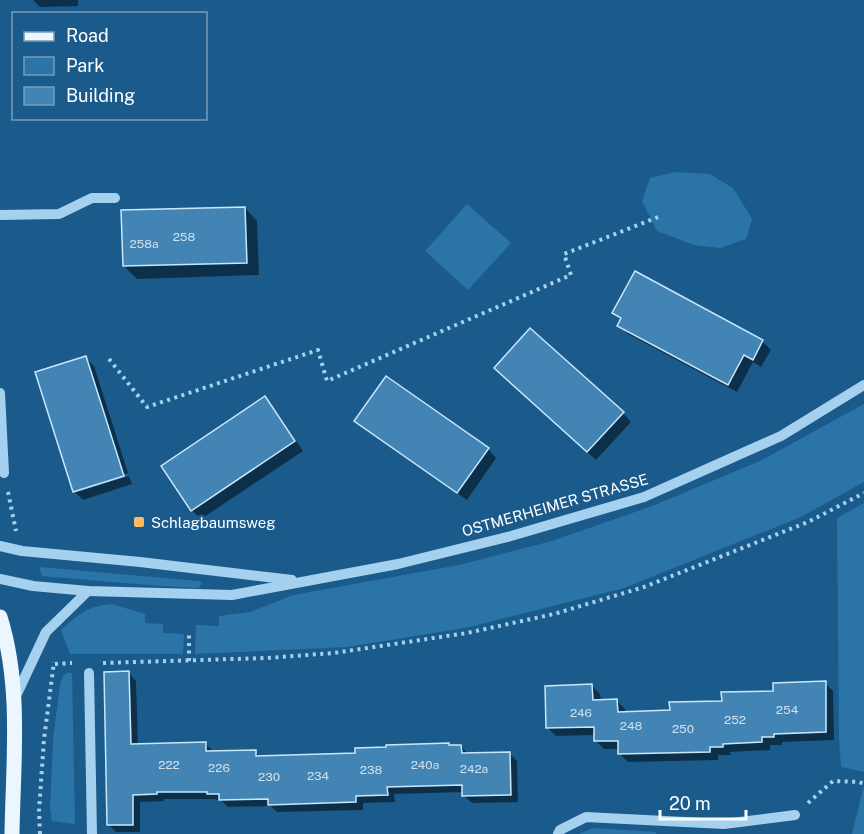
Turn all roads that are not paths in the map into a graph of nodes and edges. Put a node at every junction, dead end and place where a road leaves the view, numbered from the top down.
1 (115, 198) dead end
2 (0, 215) edge
3 (864, 385) edge
4 (0, 393) edge
5 (4, 473) dead end
6 (0, 546) edge
7 (0, 579) edge
8 (304, 582) junction
9 (88, 591) junction
10 (0, 618) edge
11 (89, 673) dead end
12 (14, 700) junction
13 (795, 815) road end
14 (12, 834) edge
15 (92, 834) edge
16 (558, 834) edge

1 - 2 street
3 - 8 street, OSTMERHEIMER STRASSE
4 - 5 street
6 - 8 street, OSTMERHEIMER STRASSE
7 - 9 street, OSTMERHEIMER STRASSE
8 - 9 street, OSTMERHEIMER STRASSE
9 - 12 street
10 - 12 main road
11 - 15 street
12 - 14 main road
13 - 16 street

